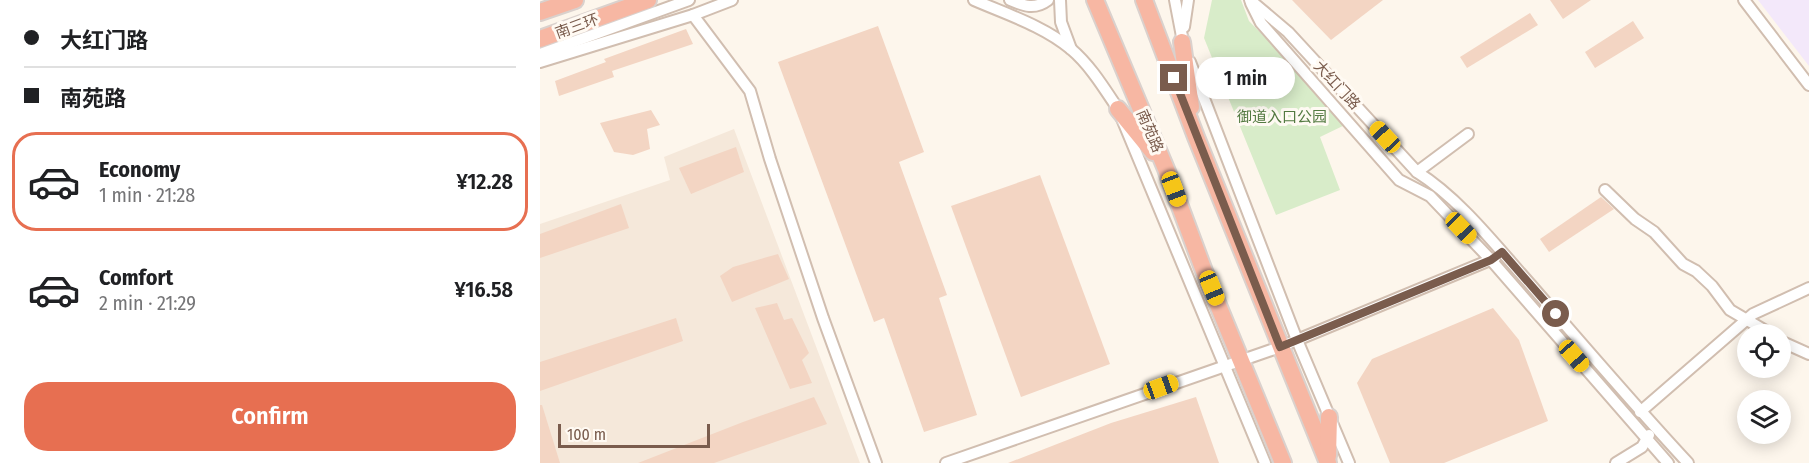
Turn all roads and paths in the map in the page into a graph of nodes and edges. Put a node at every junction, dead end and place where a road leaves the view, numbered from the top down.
1 (574, 0) edge
2 (648, 0) edge
3 (689, 0) edge
4 (732, 0) edge
5 (974, 0) edge
6 (1010, 0) edge
7 (1048, 0) edge
8 (1060, 0) edge
9 (1095, 0) edge
10 (1144, 0) edge
11 (1175, 0) edge
12 (1188, 0) edge
13 (1250, 0) edge
14 (1744, 0) edge
15 (540, 12) edge
16 (693, 15) junction
17 (540, 39) edge
18 (1182, 42) junction
19 (1071, 49) junction
20 (540, 54) edge
21 (540, 62) edge
22 (1809, 85) edge
23 (1118, 108) junction
24 (1468, 134) dead end
25 (1196, 137) junction
26 (1166, 169) junction
27 (1417, 171) junction
28 (1605, 190) dead end
29 (1502, 252) junction
30 (1491, 260) junction
31 (1809, 288) edge
32 (1747, 319) junction
33 (1755, 324) edge
34 (1297, 340) junction
35 (1791, 346) edge
36 (1280, 347) junction
37 (1809, 354) edge
38 (1233, 362) junction
39 (1640, 412) junction
40 (1329, 417) junction
41 (1656, 428) junction
42 (1647, 438) junction
43 (876, 463) edge
44 (946, 463) edge
45 (1265, 463) edge
46 (1283, 463) edge
47 (1328, 463) edge
48 (1349, 463) edge
49 (1616, 463) edge
50 (1668, 463) edge
51 (1688, 463) edge

1 - 15 highway, 南三环
2 - 17 highway, 南三环
3 - 20 street
4 - 16 street
5 - 19 street
6 - 7 street
8 - 19 street
9 - 26 highway, 南苑路
10 - 25 highway
11 - 18 street
12 - 18 street
13 - 27 street, 大红门路
13 - 30 street, 大红门路
14 - 22 street
16 - 21 street
16 - 43 street
18 - 25 highway
18 - 34 street
19 - 23 street
23 - 26 highway
23 - 38 street
24 - 27 street
25 - 36 highway
26 - 38 highway, 南苑路
27 - 29 street, 大红门路
28 - 32 street
29 - 30 street
29 - 39 street, 大红门路
30 - 34 street
30 - 42 street, 大红门路
31 - 32 street
32 - 33 street
32 - 39 street
34 - 36 street
34 - 40 street
35 - 37 street
36 - 38 street
36 - 47 highway
38 - 44 street
38 - 45 street
38 - 46 highway, 南苑路
39 - 41 street, 大红门路
40 - 47 highway
40 - 48 street
41 - 42 street
41 - 51 street, 大红门路
42 - 49 street
42 - 50 street, 大红门路

